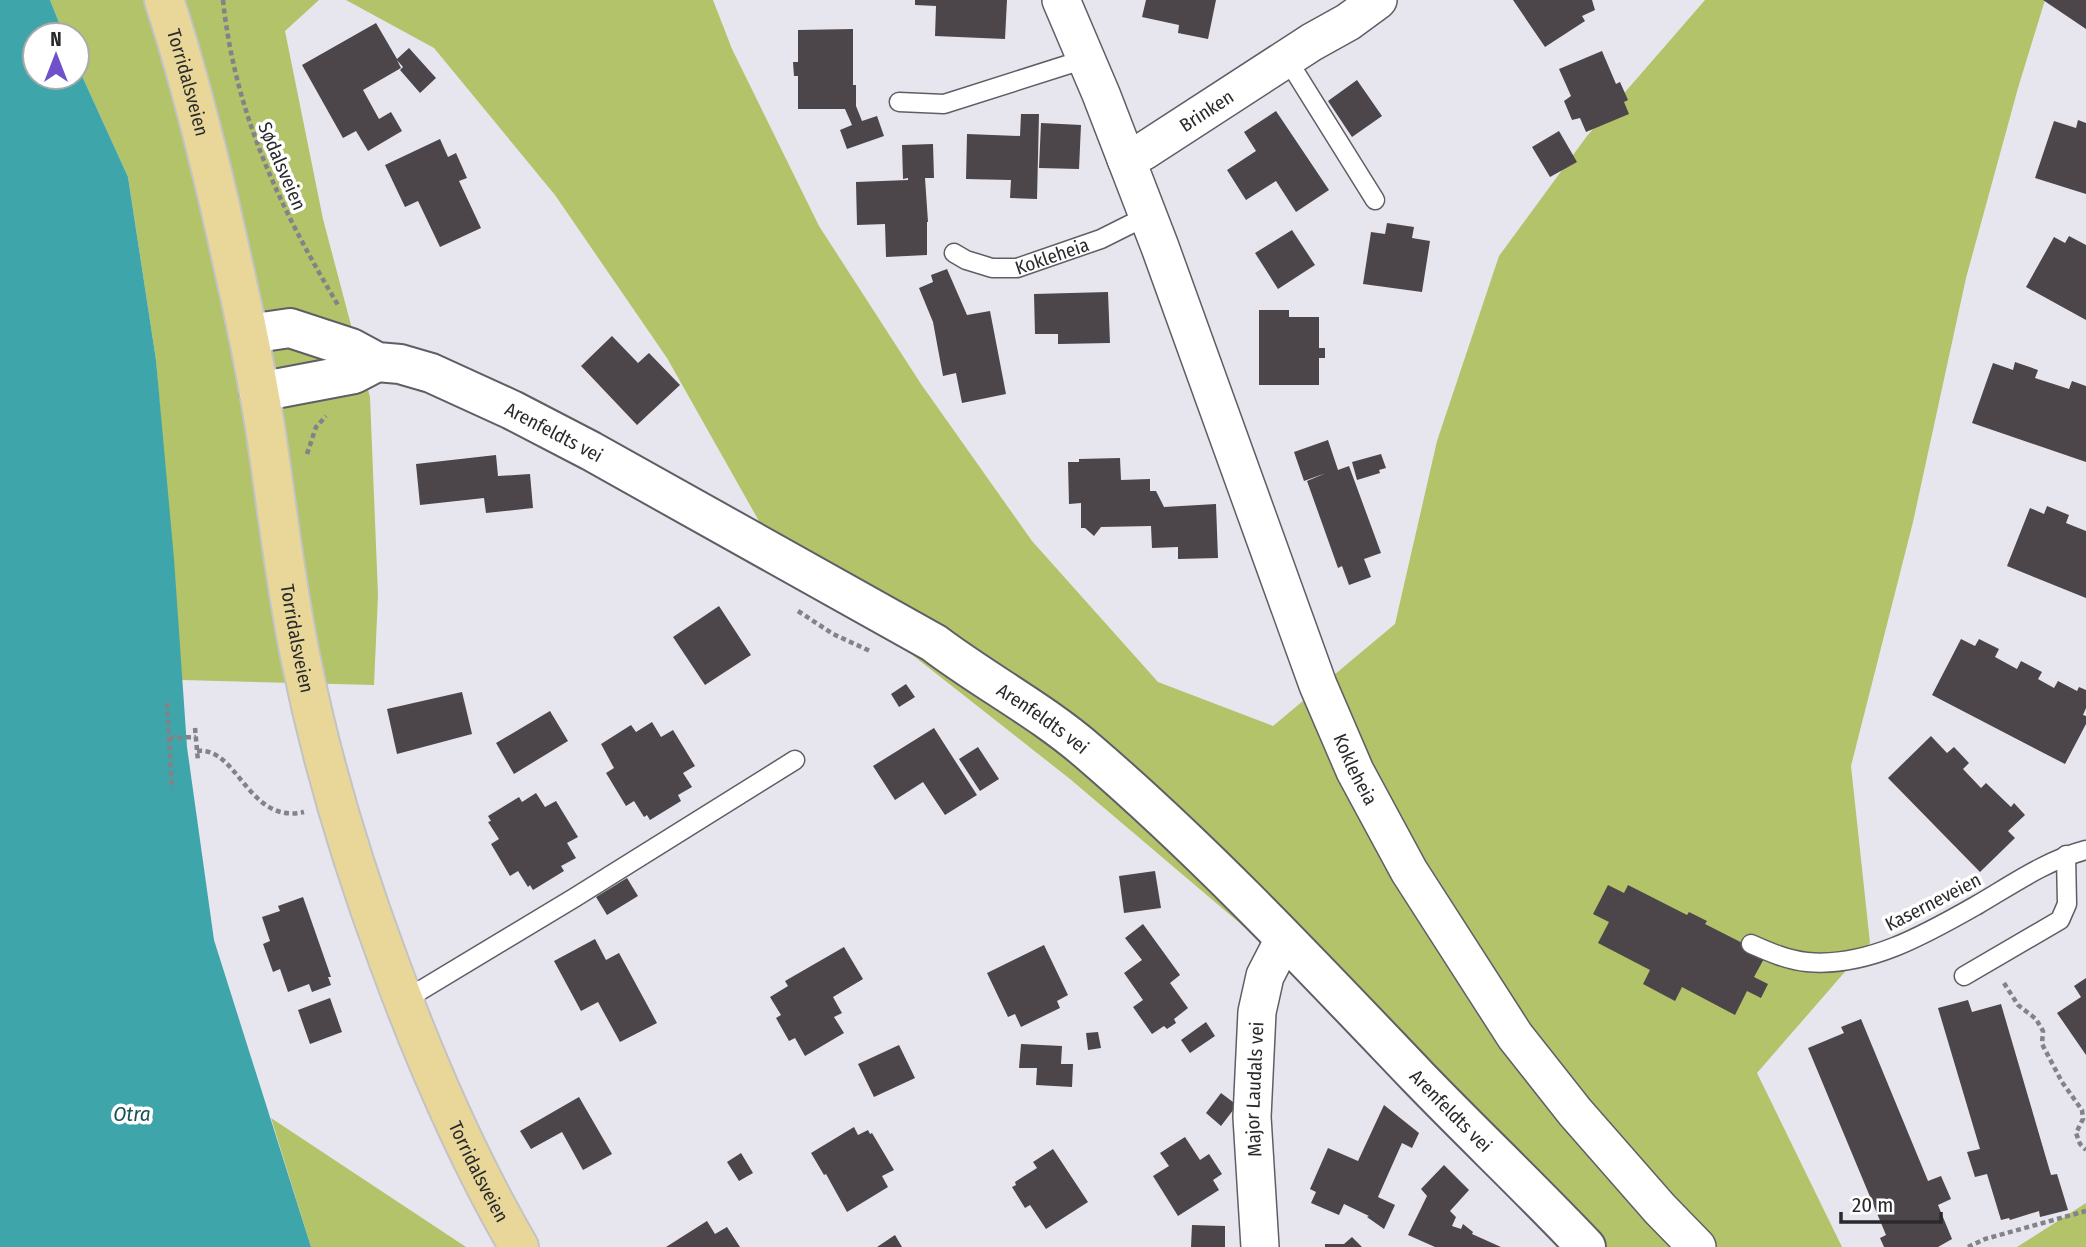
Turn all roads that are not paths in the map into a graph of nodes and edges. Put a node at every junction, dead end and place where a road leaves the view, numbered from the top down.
1 (164, 0) edge
2 (1061, 0) edge
3 (1378, 0) edge
4 (1084, 57) junction
5 (1287, 59) junction
6 (899, 102) dead end
7 (1126, 159) junction
8 (1375, 200) dead end
9 (1147, 216) junction
10 (954, 253) dead end
11 (249, 334) junction
12 (377, 362) junction
13 (258, 392) junction
14 (795, 760) dead end
15 (2086, 850) edge
16 (2066, 855) junction
17 (1284, 939) junction
18 (1751, 944) dead end
19 (1964, 976) dead end
20 (403, 1001) junction
21 (519, 1247) edge
22 (1260, 1247) edge
23 (1586, 1247) edge
24 (1698, 1247) edge

1 - 11 main road, Torridalsveien
2 - 4 street, Kokleheia
3 - 5 street, Brinken
4 - 6 lane
4 - 7 street, Kokleheia
5 - 7 street, Brinken
5 - 8 lane
7 - 9 street, Kokleheia
9 - 10 lane, Kokleheia
9 - 24 street, Kokleheia
11 - 12 street, Arenfeldts vei
11 - 13 main road, Torridalsveien
12 - 13 street
12 - 17 street, Arenfeldts vei
13 - 20 main road, Torridalsveien
14 - 20 lane
15 - 16 lane, Kaserneveien
16 - 18 lane, Kaserneveien
16 - 19 lane
17 - 22 street, Major Laudals vei
17 - 23 street, Arenfeldts vei
20 - 21 main road, Torridalsveien

